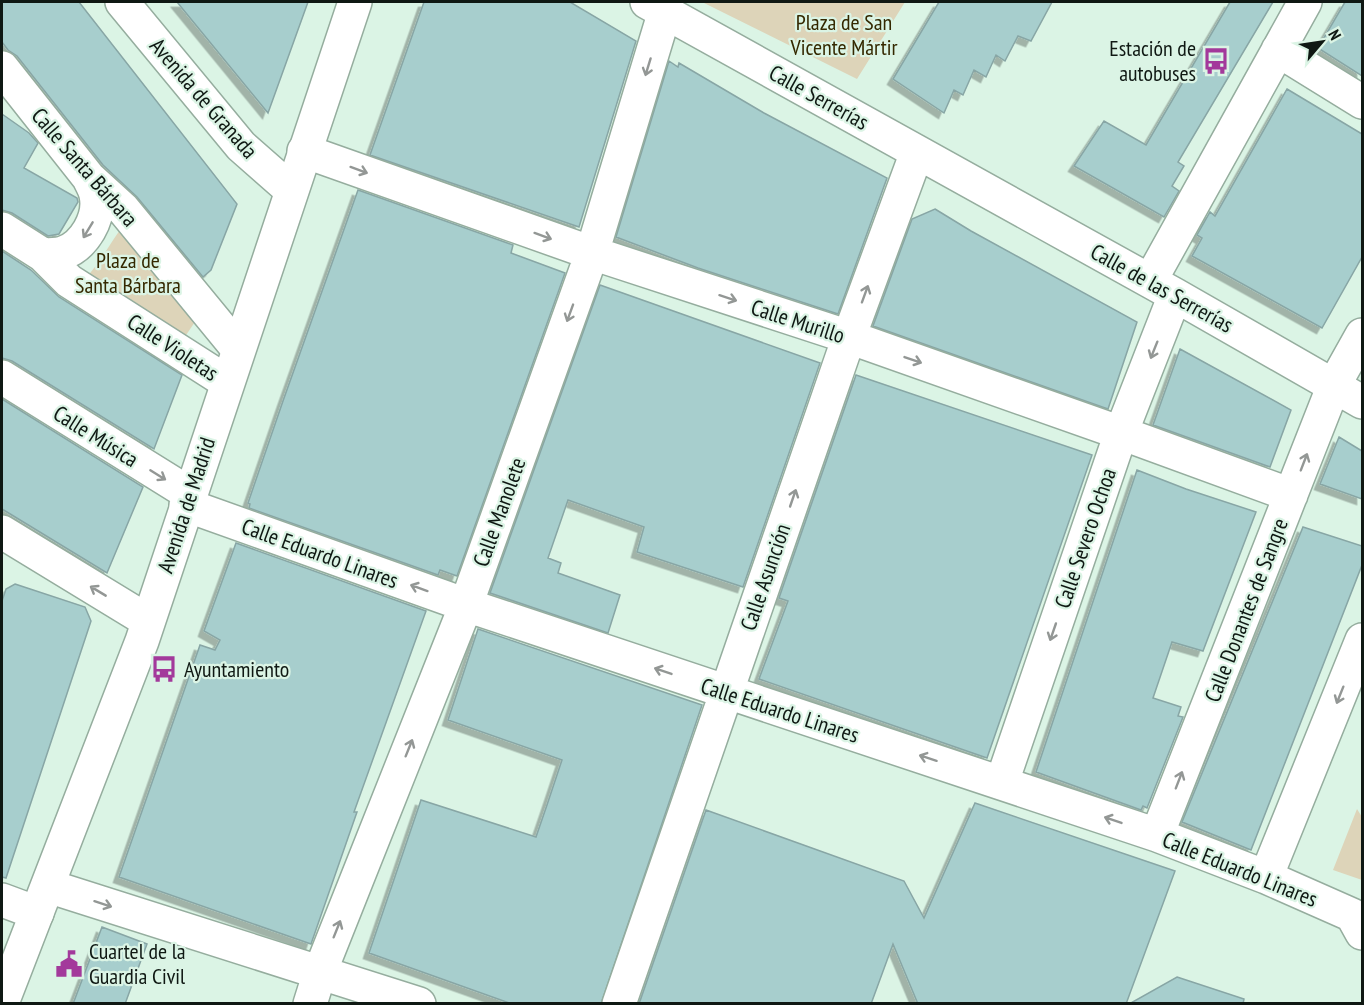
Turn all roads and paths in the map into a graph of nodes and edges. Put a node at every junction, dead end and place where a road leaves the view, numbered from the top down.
1 (122, 2) edge
2 (355, 2) edge
3 (1305, 2) edge
4 (656, 6) edge
5 (1278, 50) junction
6 (2, 68) edge
7 (1362, 102) edge
8 (304, 151) junction
9 (917, 152) junction
10 (88, 178) junction
11 (291, 190) junction
12 (991, 192) joint
13 (2, 229) edge
14 (592, 253) junction
15 (43, 255) junction
16 (1163, 288) junction
17 (1362, 335) edge
18 (849, 337) junction
19 (238, 349) junction
20 (2, 377) edge
21 (227, 382) junction
22 (1334, 384) junction
23 (1362, 402) edge
24 (1121, 433) junction
25 (1291, 495) junction
26 (188, 500) junction
27 (2, 532) edge
28 (466, 605) junction
29 (148, 621) junction
30 (1362, 640) edge
31 (725, 692) junction
32 (1002, 782) junction
33 (1157, 835) junction
34 (1266, 877) junction
35 (42, 899) junction
36 (2, 900) edge
37 (1362, 933) edge
38 (320, 972) junction
39 (2, 1003) edge
40 (310, 1004) edge
41 (419, 1004) edge
42 (619, 1004) edge

1 - 11 street, Avenida de Granada
2 - 8 street, Avenida de Madrid
3 - 5 street, Calle Severo Ochoa
4 - 9 street, Calle Serrerías
4 -> 14 street, Calle Manolete
5 - 7 street
5 - 16 street, Calle Severo Ochoa
6 - 10 street, Calle Santa Bárbara
8 - 11 street, Avenida de Madrid
8 -> 14 street, Calle Murillo
9 - 12 street, Calle Serrerías
18 -> 9 street, Calle Asunción
10 -> 15 street
10 - 19 street, Calle Santa Bárbara
11 - 19 street, Avenida de Madrid
12 - 16 street, Calle de las Serrerías
13 - 15 street, Calle Violetas
14 -> 18 street, Calle Murillo
14 -> 28 street, Calle Manolete
15 - 21 street, Calle Violetas
16 - 22 street, Calle de las Serrerías
16 -> 24 street, Calle Severo Ochoa
17 - 22 street, Calle Donantes de Sangre
18 -> 24 street, Calle Murillo
31 -> 18 street, Calle Asunción
19 - 21 street, Avenida de Madrid
20 -> 26 street, Calle Música
21 - 26 street, Avenida de Madrid
22 - 23 street
25 -> 22 street, Calle Donantes de Sangre
24 - 25 street, Calle Murillo
24 -> 32 street, Calle Severo Ochoa
33 -> 25 street, Calle Donantes de Sangre
28 -> 26 street, Calle Eduardo Linares
26 - 29 street, Avenida de Madrid
29 -> 27 street
31 -> 28 street, Calle Eduardo Linares
38 -> 28 street, Calle Manolete
29 - 35 street, Avenida de Madrid
30 -> 34 street
32 -> 31 street, Calle Eduardo Linares
31 - 42 street, Calle Asunción
33 -> 32 street, Calle Eduardo Linares
33 - 34 street, Calle Eduardo Linares
34 - 37 street, Calle Eduardo Linares
35 - 36 street
35 -> 38 street
35 - 39 street, Avenida de Madrid
38 - 40 street, Calle Manolete
38 - 41 street

